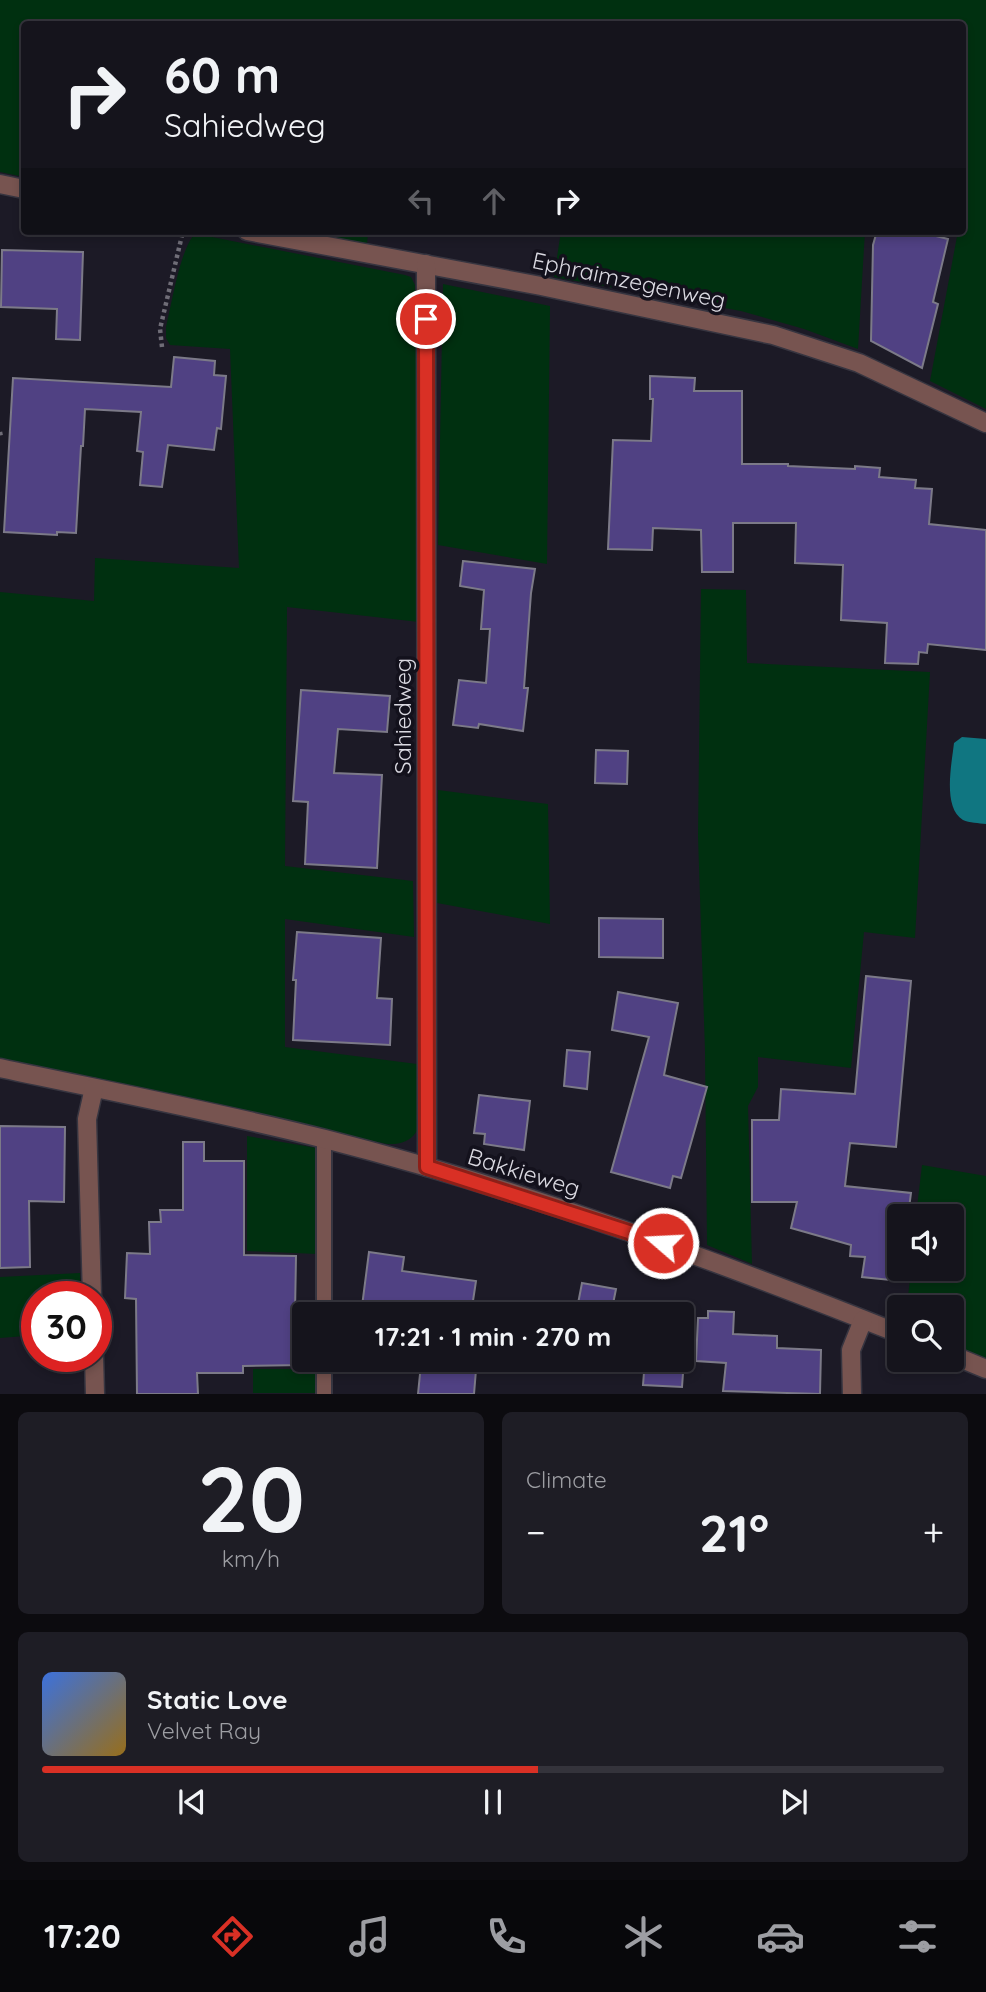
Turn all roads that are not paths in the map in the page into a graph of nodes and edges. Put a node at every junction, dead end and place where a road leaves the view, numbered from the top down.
1 (0, 184) edge
2 (21, 188) edge
3 (269, 235) edge
4 (426, 264) junction
5 (986, 423) edge
6 (0, 1068) edge
7 (94, 1088) junction
8 (324, 1139) junction
9 (427, 1167) junction
10 (92, 1281) edge
11 (324, 1302) edge
12 (863, 1320) junction
13 (887, 1329) edge
14 (964, 1361) edge
15 (986, 1369) edge
16 (94, 1372) edge
17 (324, 1372) edge
18 (95, 1394) edge
19 (324, 1394) edge
20 (852, 1394) edge

1 - 2 street
3 - 4 street, Ephraimzegenweg
4 - 5 street, Ephraimzegenweg
4 - 9 street, Sahiedweg
6 - 7 street, Bakkieweg
7 - 8 street, Bakkieweg
7 - 10 street
8 - 9 street, Bakkieweg
8 - 11 lane
9 - 12 street, Bakkieweg
12 - 13 street, Bakkieweg
12 - 20 street
14 - 15 street
16 - 18 street
17 - 19 lane

